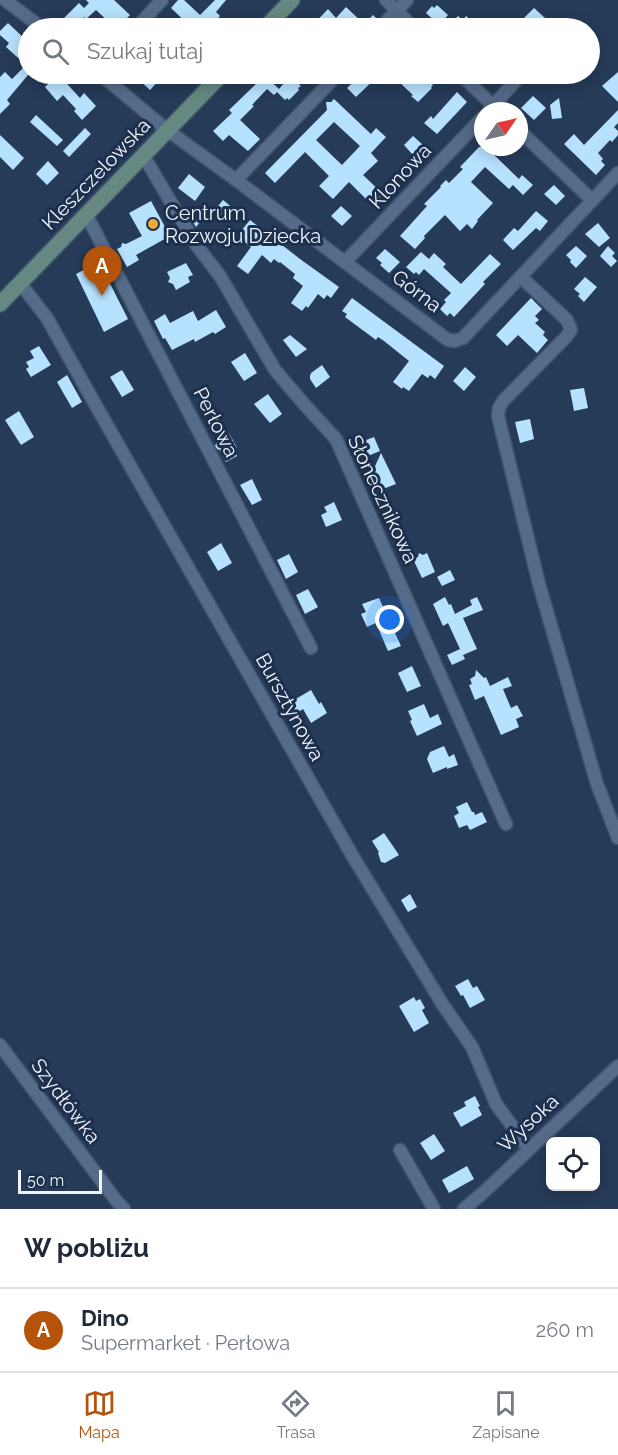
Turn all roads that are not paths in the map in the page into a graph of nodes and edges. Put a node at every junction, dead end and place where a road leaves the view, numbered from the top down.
1 (4, 0) edge
2 (162, 0) edge
3 (292, 0) edge
4 (386, 0) edge
5 (407, 0) edge
6 (396, 12) junction
7 (28, 18) edge
8 (145, 18) edge
9 (275, 18) edge
10 (390, 18) edge
11 (403, 18) edge
12 (112, 84) edge
13 (212, 84) edge
14 (328, 84) edge
15 (469, 84) edge
16 (514, 84) edge
17 (486, 102) edge
18 (499, 102) edge
19 (474, 126) edge
20 (167, 130) junction
21 (528, 139) edge
22 (143, 155) junction
23 (618, 173) edge
24 (236, 180) junction
25 (592, 200) junction
26 (86, 214) junction
27 (345, 262) junction
28 (521, 277) junction
29 (20, 283) junction
30 (0, 304) edge
31 (311, 648) dead end
32 (506, 824) dead end
33 (618, 838) edge
34 (0, 1045) edge
35 (618, 1066) edge
36 (529, 1149) junction
37 (400, 1150) dead end
38 (124, 1209) edge
39 (434, 1209) edge
40 (464, 1209) edge

1 - 7 street
2 - 8 street
3 - 9 main road
4 - 6 street
5 - 6 street
6 - 10 street
6 - 11 street
12 - 20 street, Górna
13 - 20 main road, Kleszczelowska
14 - 24 street
15 - 17 street
16 - 18 street
19 - 27 street, Klonowa
20 - 22 main road, Kleszczelowska
20 - 24 street, Górna
21 - 25 street
22 - 26 main road, Kleszczelowska
22 - 32 street, Słonecznikowa
23 - 25 street, Górna
24 - 27 street, Górna
25 - 28 street, Górna
26 - 29 main road, Kleszczelowska
26 - 31 street, Perłowa
27 - 28 street, Górna
28 - 33 street
29 - 30 main road, Kleszczelowska
29 - 36 street, Bursztynowa
34 - 38 street, Szydłówka
35 - 36 street, Wysoka
36 - 40 street, Wysoka
37 - 39 street

